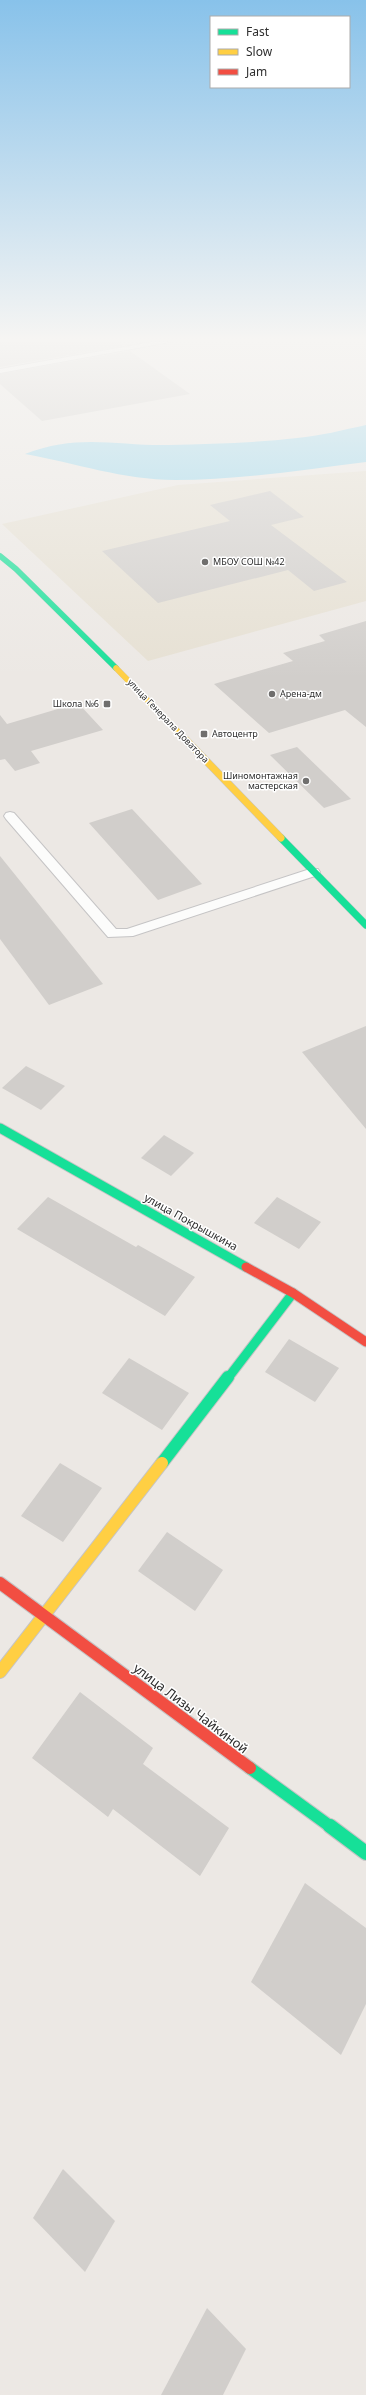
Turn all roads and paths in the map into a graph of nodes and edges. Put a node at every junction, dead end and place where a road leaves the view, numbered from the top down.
1 (0, 556) edge
2 (10, 816) dead end
3 (314, 872) junction
4 (366, 925) edge
5 (0, 1128) edge
6 (293, 1293) junction
7 (366, 1342) edge
8 (0, 1583) edge
9 (44, 1615) junction
10 (0, 1672) edge
11 (366, 1853) edge

1 - 3 street, улица Генерала Доватора
2 - 3 lane
3 - 4 street, улица Генерала Доватора
5 - 6 street, улица Покрышкина
6 - 7 street, улица Покрышкина
6 - 9 street
8 - 9 street, улица Лизы Чайкиной
9 - 10 street
9 - 11 street, улица Лизы Чайкиной

